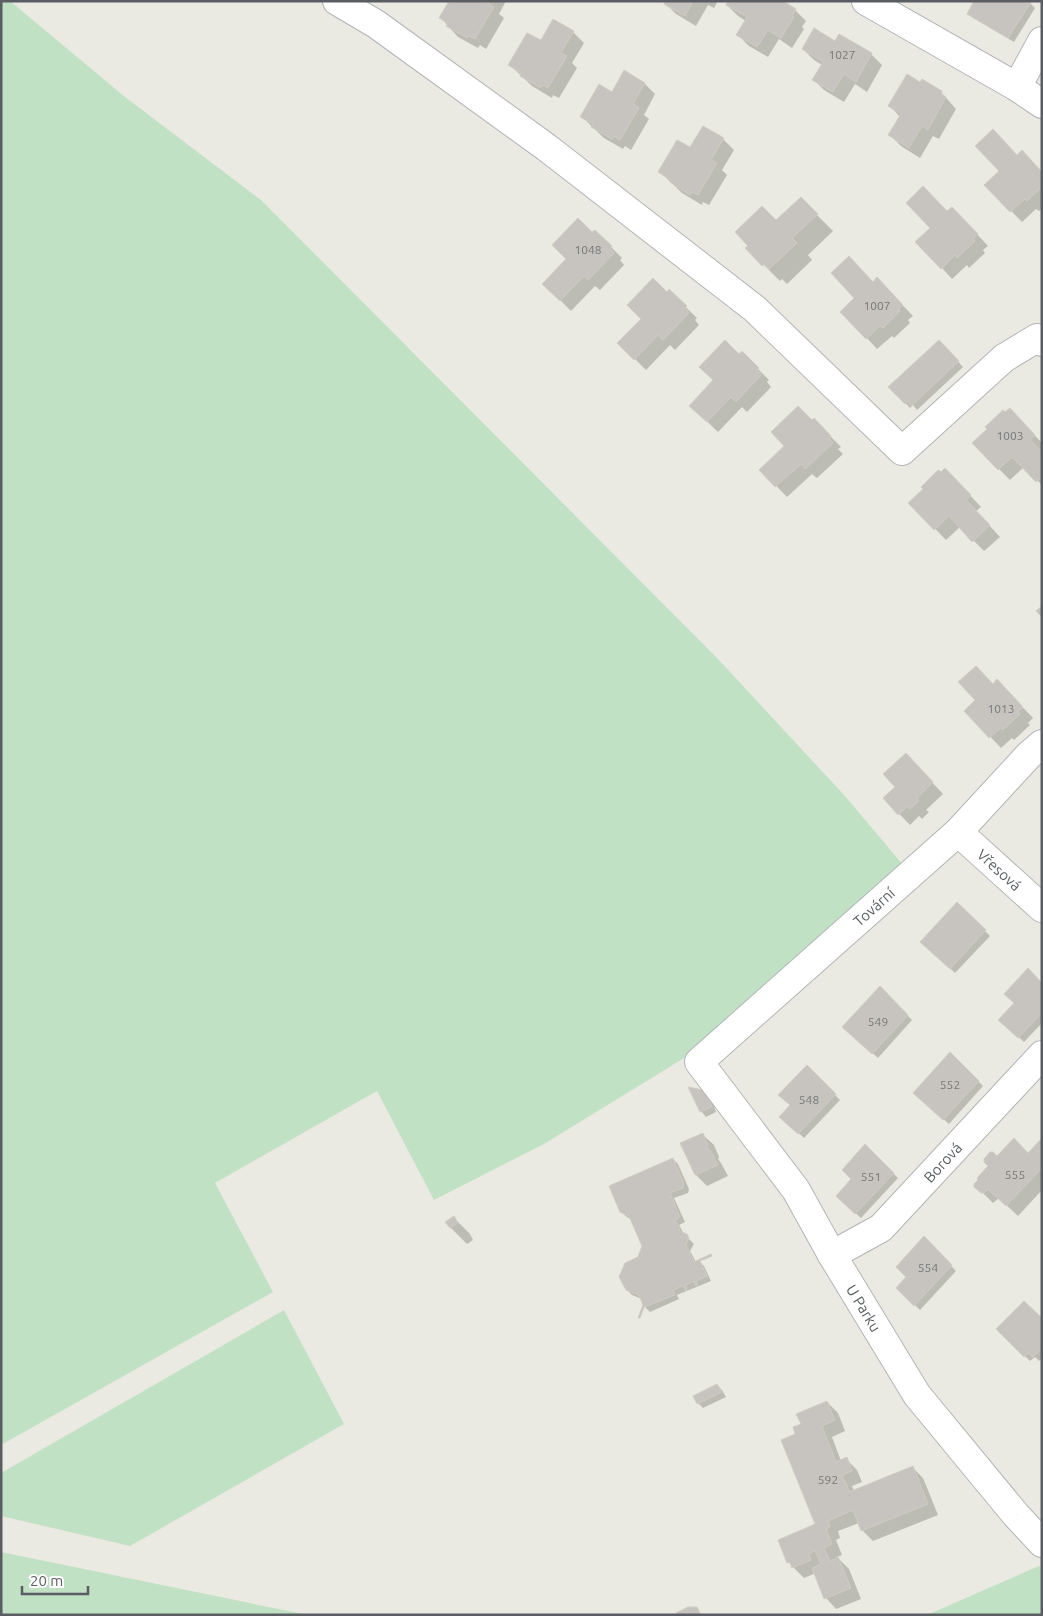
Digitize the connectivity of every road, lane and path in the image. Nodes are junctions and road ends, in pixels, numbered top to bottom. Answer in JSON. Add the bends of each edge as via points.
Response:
{"nodes":[{"id":1,"x":337,"y":1,"type":"edge"},
{"id":2,"x":866,"y":1,"type":"edge"},
{"id":3,"x":1042,"y":41,"type":"edge"},
{"id":4,"x":1017,"y":87,"type":"junction"},
{"id":5,"x":1042,"y":104,"type":"edge"},
{"id":6,"x":1042,"y":342,"type":"edge"},
{"id":7,"x":1042,"y":744,"type":"edge"},
{"id":8,"x":958,"y":832,"type":"junction"},
{"id":9,"x":1042,"y":908,"type":"edge"},
{"id":10,"x":1042,"y":1055,"type":"edge"},
{"id":11,"x":699,"y":1062,"type":"joint"},
{"id":12,"x":832,"y":1255,"type":"junction"},
{"id":13,"x":1042,"y":1543,"type":"edge"}],
"edges":[{"from":1,"to":6,"type":"street","via":[[376,24],[546,147],[755,309],[902,451],[1004,358],[1037,338]]},
{"from":2,"to":4,"type":"street"},
{"from":3,"to":4,"type":"street"},
{"from":4,"to":5,"type":"street"},
{"from":7,"to":8,"type":"street","name":"Tovární"},
{"from":8,"to":9,"type":"street","name":"Vřesová"},
{"from":8,"to":11,"type":"street","name":"Tovární"},
{"from":10,"to":12,"type":"street","name":"Borová","via":[[881,1228]]},
{"from":11,"to":12,"type":"street","name":"U Parku","via":[[796,1190]]},
{"from":12,"to":13,"type":"street","name":"U Parku","via":[[917,1395]]}]}
